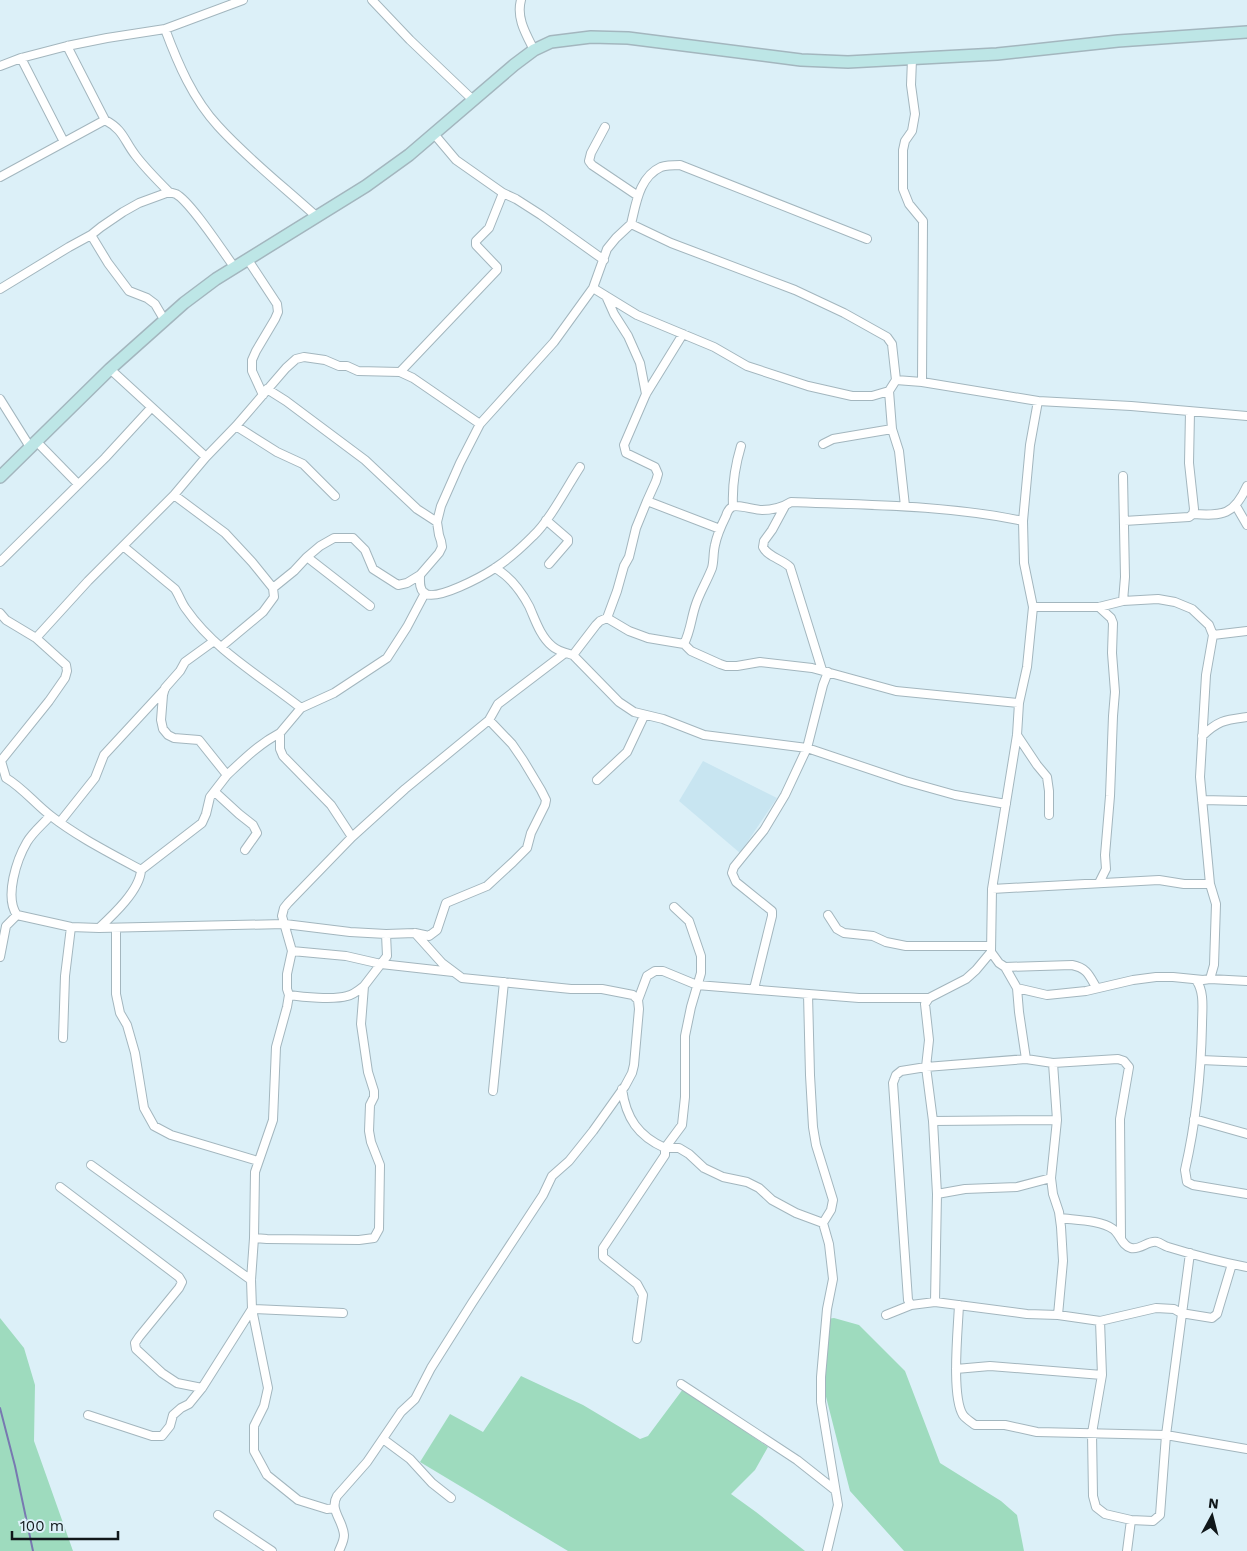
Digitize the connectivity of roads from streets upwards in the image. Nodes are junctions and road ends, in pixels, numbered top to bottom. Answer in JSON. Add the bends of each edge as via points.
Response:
{"nodes":[{"id":1,"x":243,"y":0,"type":"edge"},
{"id":2,"x":372,"y":0,"type":"edge"},
{"id":3,"x":521,"y":0,"type":"edge"},
{"id":4,"x":165,"y":29,"type":"junction"},
{"id":5,"x":1247,"y":32,"type":"edge"},
{"id":6,"x":67,"y":46,"type":"junction"},
{"id":7,"x":534,"y":50,"type":"junction"},
{"id":8,"x":21,"y":58,"type":"junction"},
{"id":9,"x":912,"y":59,"type":"junction"},
{"id":10,"x":0,"y":66,"type":"edge"},
{"id":11,"x":473,"y":100,"type":"junction"},
{"id":12,"x":105,"y":120,"type":"junction"},
{"id":13,"x":605,"y":127,"type":"dead end"},
{"id":14,"x":434,"y":134,"type":"junction"},
{"id":15,"x":64,"y":142,"type":"junction"},
{"id":16,"x":0,"y":177,"type":"edge"},
{"id":17,"x":169,"y":192,"type":"junction"},
{"id":18,"x":503,"y":194,"type":"junction"},
{"id":19,"x":638,"y":196,"type":"junction"},
{"id":20,"x":317,"y":216,"type":"junction"},
{"id":21,"x":631,"y":224,"type":"junction"},
{"id":22,"x":92,"y":235,"type":"junction"},
{"id":23,"x":867,"y":239,"type":"dead end"},
{"id":24,"x":248,"y":260,"type":"junction"},
{"id":25,"x":604,"y":260,"type":"junction"},
{"id":26,"x":235,"y":268,"type":"junction"},
{"id":27,"x":593,"y":288,"type":"junction"},
{"id":28,"x":0,"y":289,"type":"edge"},
{"id":29,"x":606,"y":296,"type":"junction"},
{"id":30,"x":165,"y":321,"type":"junction"},
{"id":31,"x":683,"y":334,"type":"junction"},
{"id":32,"x":110,"y":369,"type":"junction"},
{"id":33,"x":400,"y":372,"type":"junction"},
{"id":34,"x":896,"y":380,"type":"junction"},
{"id":35,"x":922,"y":382,"type":"junction"},
{"id":36,"x":889,"y":391,"type":"junction"},
{"id":37,"x":265,"y":392,"type":"junction"},
{"id":38,"x":646,"y":394,"type":"junction"},
{"id":39,"x":0,"y":399,"type":"edge"},
{"id":40,"x":1038,"y":401,"type":"junction"},
{"id":41,"x":151,"y":408,"type":"junction"},
{"id":42,"x":1190,"y":412,"type":"junction"},
{"id":43,"x":1247,"y":416,"type":"edge"},
{"id":44,"x":480,"y":424,"type":"junction"},
{"id":45,"x":236,"y":426,"type":"junction"},
{"id":46,"x":892,"y":429,"type":"junction"},
{"id":47,"x":33,"y":444,"type":"junction"},
{"id":48,"x":823,"y":444,"type":"dead end"},
{"id":49,"x":741,"y":446,"type":"dead end"},
{"id":50,"x":206,"y":457,"type":"junction"},
{"id":51,"x":580,"y":467,"type":"dead end"},
{"id":52,"x":1123,"y":476,"type":"dead end"},
{"id":53,"x":0,"y":477,"type":"edge"},
{"id":54,"x":78,"y":484,"type":"junction"},
{"id":55,"x":1247,"y":486,"type":"edge"},
{"id":56,"x":174,"y":495,"type":"junction"},
{"id":57,"x":335,"y":496,"type":"dead end"},
{"id":58,"x":647,"y":501,"type":"junction"},
{"id":59,"x":733,"y":506,"type":"junction"},
{"id":60,"x":785,"y":506,"type":"junction"},
{"id":61,"x":905,"y":506,"type":"junction"},
{"id":62,"x":1236,"y":506,"type":"junction"},
{"id":63,"x":1192,"y":514,"type":"junction"},
{"id":64,"x":546,"y":520,"type":"junction"},
{"id":65,"x":1023,"y":520,"type":"junction"},
{"id":66,"x":1124,"y":520,"type":"junction"},
{"id":67,"x":437,"y":522,"type":"junction"},
{"id":68,"x":1247,"y":525,"type":"edge"},
{"id":69,"x":720,"y":529,"type":"junction"},
{"id":70,"x":123,"y":546,"type":"junction"},
{"id":71,"x":307,"y":556,"type":"junction"},
{"id":72,"x":0,"y":562,"type":"edge"},
{"id":73,"x":549,"y":564,"type":"dead end"},
{"id":74,"x":495,"y":568,"type":"junction"},
{"id":75,"x":420,"y":575,"type":"junction"},
{"id":76,"x":273,"y":588,"type":"junction"},
{"id":77,"x":424,"y":593,"type":"junction"},
{"id":78,"x":1122,"y":601,"type":"junction"},
{"id":79,"x":370,"y":606,"type":"dead end"},
{"id":80,"x":1033,"y":606,"type":"junction"},
{"id":81,"x":1100,"y":607,"type":"junction"},
{"id":82,"x":0,"y":613,"type":"edge"},
{"id":83,"x":606,"y":618,"type":"junction"},
{"id":84,"x":1247,"y":631,"type":"edge"},
{"id":85,"x":1213,"y":634,"type":"junction"},
{"id":86,"x":36,"y":638,"type":"junction"},
{"id":87,"x":214,"y":641,"type":"junction"},
{"id":88,"x":684,"y":644,"type":"junction"},
{"id":89,"x":221,"y":647,"type":"junction"},
{"id":90,"x":569,"y":654,"type":"junction"},
{"id":91,"x":825,"y":671,"type":"junction"},
{"id":92,"x":165,"y":688,"type":"junction"},
{"id":93,"x":1019,"y":703,"type":"junction"},
{"id":94,"x":302,"y":708,"type":"junction"},
{"id":95,"x":644,"y":716,"type":"junction"},
{"id":96,"x":1247,"y":717,"type":"edge"},
{"id":97,"x":488,"y":720,"type":"junction"},
{"id":98,"x":280,"y":733,"type":"junction"},
{"id":99,"x":1017,"y":735,"type":"junction"},
{"id":100,"x":1202,"y":736,"type":"junction"},
{"id":101,"x":807,"y":748,"type":"junction"},
{"id":102,"x":1,"y":762,"type":"edge"},
{"id":103,"x":227,"y":775,"type":"junction"},
{"id":104,"x":3,"y":779,"type":"edge"},
{"id":105,"x":597,"y":780,"type":"dead end"},
{"id":106,"x":215,"y":792,"type":"junction"},
{"id":107,"x":1202,"y":800,"type":"junction"},
{"id":108,"x":1247,"y":801,"type":"edge"},
{"id":109,"x":1006,"y":804,"type":"junction"},
{"id":110,"x":1049,"y":815,"type":"dead end"},
{"id":111,"x":50,"y":816,"type":"junction"},
{"id":112,"x":60,"y":822,"type":"junction"},
{"id":113,"x":352,"y":837,"type":"junction"},
{"id":114,"x":245,"y":850,"type":"dead end"},
{"id":115,"x":141,"y":870,"type":"junction"},
{"id":116,"x":1106,"y":870,"type":"junction"},
{"id":117,"x":1118,"y":882,"type":"junction"},
{"id":118,"x":1099,"y":883,"type":"junction"},
{"id":119,"x":1210,"y":884,"type":"junction"},
{"id":120,"x":992,"y":889,"type":"junction"},
{"id":121,"x":674,"y":907,"type":"dead end"},
{"id":122,"x":17,"y":915,"type":"junction"},
{"id":123,"x":828,"y":915,"type":"dead end"},
{"id":124,"x":284,"y":924,"type":"junction"},
{"id":125,"x":71,"y":927,"type":"junction"},
{"id":126,"x":99,"y":928,"type":"junction"},
{"id":127,"x":116,"y":928,"type":"junction"},
{"id":128,"x":415,"y":933,"type":"junction"},
{"id":129,"x":386,"y":934,"type":"junction"},
{"id":130,"x":991,"y":949,"type":"junction"},
{"id":131,"x":292,"y":951,"type":"junction"},
{"id":132,"x":0,"y":957,"type":"edge"},
{"id":133,"x":382,"y":964,"type":"junction"},
{"id":134,"x":1004,"y":968,"type":"junction"},
{"id":135,"x":454,"y":973,"type":"junction"},
{"id":136,"x":1210,"y":979,"type":"junction"},
{"id":137,"x":1196,"y":980,"type":"junction"},
{"id":138,"x":1247,"y":981,"type":"edge"},
{"id":139,"x":504,"y":982,"type":"junction"},
{"id":140,"x":697,"y":985,"type":"junction"},
{"id":141,"x":364,"y":986,"type":"junction"},
{"id":142,"x":1017,"y":988,"type":"junction"},
{"id":143,"x":1096,"y":988,"type":"junction"},
{"id":144,"x":754,"y":989,"type":"junction"},
{"id":145,"x":808,"y":994,"type":"junction"},
{"id":146,"x":289,"y":995,"type":"junction"},
{"id":147,"x":929,"y":998,"type":"junction"},
{"id":148,"x":638,"y":1000,"type":"junction"},
{"id":149,"x":63,"y":1038,"type":"dead end"},
{"id":150,"x":1026,"y":1059,"type":"junction"},
{"id":151,"x":1201,"y":1060,"type":"junction"},
{"id":152,"x":1247,"y":1062,"type":"edge"},
{"id":153,"x":1053,"y":1063,"type":"junction"},
{"id":154,"x":926,"y":1068,"type":"junction"},
{"id":155,"x":622,"y":1089,"type":"junction"},
{"id":156,"x":493,"y":1091,"type":"dead end"},
{"id":157,"x":1194,"y":1119,"type":"junction"},
{"id":158,"x":933,"y":1120,"type":"junction"},
{"id":159,"x":1057,"y":1120,"type":"junction"},
{"id":160,"x":1247,"y":1134,"type":"edge"},
{"id":161,"x":665,"y":1148,"type":"junction"},
{"id":162,"x":258,"y":1162,"type":"junction"},
{"id":163,"x":91,"y":1164,"type":"dead end"},
{"id":164,"x":1051,"y":1178,"type":"junction"},
{"id":165,"x":60,"y":1188,"type":"dead end"},
{"id":166,"x":937,"y":1194,"type":"junction"},
{"id":167,"x":1247,"y":1194,"type":"edge"},
{"id":168,"x":1060,"y":1218,"type":"junction"},
{"id":169,"x":823,"y":1223,"type":"junction"},
{"id":170,"x":254,"y":1238,"type":"junction"},
{"id":171,"x":1121,"y":1238,"type":"junction"},
{"id":172,"x":1190,"y":1253,"type":"junction"},
{"id":173,"x":1232,"y":1264,"type":"junction"},
{"id":174,"x":1247,"y":1267,"type":"edge"},
{"id":175,"x":251,"y":1280,"type":"junction"},
{"id":176,"x":935,"y":1302,"type":"junction"},
{"id":177,"x":911,"y":1305,"type":"junction"},
{"id":178,"x":959,"y":1305,"type":"junction"},
{"id":179,"x":252,"y":1309,"type":"junction"},
{"id":180,"x":343,"y":1313,"type":"dead end"},
{"id":181,"x":1181,"y":1313,"type":"junction"},
{"id":182,"x":886,"y":1315,"type":"dead end"},
{"id":183,"x":1058,"y":1315,"type":"junction"},
{"id":184,"x":1100,"y":1321,"type":"junction"},
{"id":185,"x":637,"y":1339,"type":"dead end"},
{"id":186,"x":956,"y":1369,"type":"junction"},
{"id":187,"x":1102,"y":1376,"type":"junction"},
{"id":188,"x":681,"y":1384,"type":"dead end"},
{"id":189,"x":202,"y":1388,"type":"junction"},
{"id":190,"x":88,"y":1415,"type":"dead end"},
{"id":191,"x":1092,"y":1433,"type":"junction"},
{"id":192,"x":1166,"y":1435,"type":"junction"},
{"id":193,"x":383,"y":1439,"type":"junction"},
{"id":194,"x":1247,"y":1449,"type":"edge"},
{"id":195,"x":835,"y":1490,"type":"junction"},
{"id":196,"x":450,"y":1498,"type":"dead end"},
{"id":197,"x":334,"y":1508,"type":"junction"},
{"id":198,"x":218,"y":1515,"type":"dead end"},
{"id":199,"x":1131,"y":1520,"type":"junction"},
{"id":200,"x":272,"y":1551,"type":"edge"},
{"id":201,"x":339,"y":1551,"type":"edge"},
{"id":202,"x":827,"y":1551,"type":"edge"},
{"id":203,"x":1127,"y":1551,"type":"edge"}],
"edges":[{"from":1,"to":4,"type":"street"},
{"from":2,"to":11,"type":"street"},
{"from":3,"to":7,"type":"street","via":[[522,25]]},
{"from":4,"to":6,"type":"street"},
{"from":4,"to":20,"type":"street","via":[[177,63],[217,125]]},
{"from":5,"to":9,"type":"street"},
{"from":6,"to":8,"type":"street"},
{"from":6,"to":12,"type":"street"},
{"from":7,"to":9,"type":"street","via":[[551,42],[575,38],[628,38],[801,60]]},
{"from":7,"to":11,"type":"street"},
{"from":8,"to":10,"type":"street"},
{"from":8,"to":15,"type":"street"},
{"from":9,"to":35,"type":"street","via":[[915,114],[912,131],[903,150],[902,189],[923,221]]},
{"from":11,"to":14,"type":"street"},
{"from":12,"to":15,"type":"street"},
{"from":12,"to":17,"type":"street","via":[[121,132],[134,154]]},
{"from":13,"to":19,"type":"street","via":[[589,161]]},
{"from":14,"to":18,"type":"street","via":[[456,160]]},
{"from":14,"to":20,"type":"street","via":[[366,186]]},
{"from":15,"to":16,"type":"street"},
{"from":17,"to":22,"type":"street","via":[[139,203]]},
{"from":17,"to":26,"type":"street","via":[[184,200]]},
{"from":18,"to":25,"type":"street","via":[[541,215]]},
{"from":18,"to":33,"type":"street","via":[[489,228],[476,241],[476,246],[497,270]]},
{"from":19,"to":21,"type":"street"},
{"from":19,"to":23,"type":"street","via":[[648,177],[661,167],[680,165]]},
{"from":20,"to":24,"type":"street"},
{"from":21,"to":25,"type":"street","via":[[607,249]]},
{"from":21,"to":34,"type":"street","via":[[671,243],[795,290],[887,337],[892,344]]},
{"from":22,"to":28,"type":"street"},
{"from":22,"to":30,"type":"street","via":[[129,291],[155,304]]},
{"from":24,"to":26,"type":"street"},
{"from":24,"to":37,"type":"street","via":[[277,304],[278,312],[252,360],[252,371]]},
{"from":25,"to":27,"type":"street"},
{"from":26,"to":30,"type":"street","via":[[200,291]]},
{"from":27,"to":29,"type":"street"},
{"from":27,"to":44,"type":"street","via":[[554,342]]},
{"from":29,"to":31,"type":"street","via":[[651,322]]},
{"from":29,"to":38,"type":"street","via":[[640,362]]},
{"from":30,"to":32,"type":"street"},
{"from":31,"to":36,"type":"street","via":[[747,366],[808,386],[852,396],[872,396]]},
{"from":31,"to":38,"type":"street"},
{"from":32,"to":41,"type":"street"},
{"from":32,"to":47,"type":"street"},
{"from":33,"to":37,"type":"street","via":[[358,371],[304,356],[296,358]]},
{"from":33,"to":44,"type":"street"},
{"from":34,"to":35,"type":"street"},
{"from":34,"to":36,"type":"street"},
{"from":35,"to":40,"type":"street"},
{"from":36,"to":46,"type":"street"},
{"from":37,"to":45,"type":"street"},
{"from":37,"to":67,"type":"street","via":[[286,401],[365,460],[417,509]]},
{"from":38,"to":58,"type":"street","via":[[624,444],[626,453],[655,467],[658,474]]},
{"from":39,"to":47,"type":"street"},
{"from":40,"to":42,"type":"street"},
{"from":40,"to":65,"type":"street"},
{"from":41,"to":50,"type":"street"},
{"from":41,"to":54,"type":"street"},
{"from":42,"to":43,"type":"street"},
{"from":42,"to":63,"type":"street"},
{"from":44,"to":67,"type":"street","via":[[441,506]]},
{"from":45,"to":50,"type":"street"},
{"from":45,"to":57,"type":"street","via":[[303,464]]},
{"from":46,"to":48,"type":"street"},
{"from":46,"to":61,"type":"street","via":[[899,451]]},
{"from":47,"to":53,"type":"street"},
{"from":47,"to":54,"type":"street"},
{"from":49,"to":59,"type":"street","via":[[732,490]]},
{"from":50,"to":56,"type":"street"},
{"from":51,"to":64,"type":"street"},
{"from":52,"to":66,"type":"street"},
{"from":54,"to":72,"type":"street"},
{"from":55,"to":62,"type":"street"},
{"from":56,"to":70,"type":"street"},
{"from":56,"to":76,"type":"street","via":[[225,533]]},
{"from":58,"to":69,"type":"street"},
{"from":58,"to":83,"type":"street"},
{"from":59,"to":60,"type":"street","via":[[764,510]]},
{"from":59,"to":69,"type":"street"},
{"from":60,"to":61,"type":"street","via":[[792,502]]},
{"from":60,"to":91,"type":"street","via":[[763,547],[768,554],[790,567]]},
{"from":61,"to":65,"type":"street","via":[[944,508]]},
{"from":62,"to":63,"type":"street","via":[[1215,514]]},
{"from":62,"to":68,"type":"street"},
{"from":63,"to":66,"type":"street","via":[[1189,517]]},
{"from":64,"to":73,"type":"street","via":[[568,539]]},
{"from":64,"to":74,"type":"street","via":[[534,536]]},
{"from":65,"to":80,"type":"street","via":[[1024,563]]},
{"from":66,"to":78,"type":"street"},
{"from":67,"to":75,"type":"street","via":[[442,547]]},
{"from":69,"to":88,"type":"street","via":[[713,566],[699,596]]},
{"from":70,"to":86,"type":"street"},
{"from":70,"to":87,"type":"street","via":[[175,589],[184,608]]},
{"from":71,"to":75,"type":"street","via":[[334,538],[352,538],[365,550],[373,569],[398,585]]},
{"from":71,"to":76,"type":"street"},
{"from":71,"to":79,"type":"street"},
{"from":74,"to":77,"type":"street","via":[[440,594]]},
{"from":74,"to":90,"type":"street","via":[[506,574],[527,603],[541,634],[550,645]]},
{"from":75,"to":77,"type":"street","via":[[420,587]]},
{"from":76,"to":89,"type":"street","via":[[274,597],[263,612]]},
{"from":77,"to":94,"type":"street","via":[[407,628],[386,658],[334,693]]},
{"from":78,"to":81,"type":"street"},
{"from":78,"to":85,"type":"street","via":[[1158,599],[1185,606],[1192,609]]},
{"from":80,"to":81,"type":"street"},
{"from":80,"to":93,"type":"street","via":[[1027,667]]},
{"from":81,"to":116,"type":"street","via":[[1113,623],[1115,692]]},
{"from":82,"to":86,"type":"street"},
{"from":83,"to":88,"type":"street","via":[[648,638]]},
{"from":83,"to":90,"type":"street"},
{"from":84,"to":85,"type":"street"},
{"from":85,"to":100,"type":"street","via":[[1206,675]]},
{"from":86,"to":102,"type":"street","via":[[66,665],[66,678]]},
{"from":87,"to":89,"type":"street"},
{"from":87,"to":92,"type":"street","via":[[185,662]]},
{"from":88,"to":91,"type":"street","via":[[691,651],[720,664],[738,666],[760,662]]},
{"from":89,"to":94,"type":"street"},
{"from":90,"to":95,"type":"street","via":[[619,702]]},
{"from":90,"to":97,"type":"street","via":[[498,704]]},
{"from":91,"to":93,"type":"street","via":[[896,691]]},
{"from":91,"to":101,"type":"street"},
{"from":92,"to":103,"type":"street","via":[[163,729],[174,738],[199,740]]},
{"from":92,"to":112,"type":"street","via":[[104,755],[94,778]]},
{"from":93,"to":99,"type":"street"},
{"from":94,"to":98,"type":"street"},
{"from":95,"to":101,"type":"street","via":[[663,719],[704,735]]},
{"from":95,"to":105,"type":"street","via":[[627,752]]},
{"from":96,"to":100,"type":"street","via":[[1216,723]]},
{"from":97,"to":113,"type":"street"},
{"from":97,"to":128,"type":"street","via":[[523,760],[546,800],[545,805],[527,848],[513,862],[487,886],[446,903],[436,930],[429,936]]},
{"from":98,"to":103,"type":"street","via":[[253,750]]},
{"from":98,"to":113,"type":"street","via":[[280,749],[284,756],[331,805]]},
{"from":99,"to":109,"type":"street"},
{"from":99,"to":110,"type":"street","via":[[1047,777]]},
{"from":100,"to":107,"type":"street"},
{"from":101,"to":109,"type":"street","via":[[905,781],[955,795]]},
{"from":101,"to":144,"type":"street","via":[[785,795],[732,874],[736,882],[772,911]]},
{"from":102,"to":104,"type":"street"},
{"from":103,"to":106,"type":"street"},
{"from":104,"to":111,"type":"street","via":[[14,783]]},
{"from":106,"to":114,"type":"street","via":[[256,829],[257,833]]},
{"from":106,"to":115,"type":"street","via":[[210,797],[202,823]]},
{"from":107,"to":108,"type":"street"},
{"from":107,"to":119,"type":"street"},
{"from":109,"to":120,"type":"street"},
{"from":111,"to":112,"type":"street"},
{"from":111,"to":122,"type":"street","via":[[28,841],[18,861],[11,896]]},
{"from":112,"to":115,"type":"street"},
{"from":113,"to":124,"type":"street","via":[[288,902],[282,916]]},
{"from":115,"to":126,"type":"street","via":[[128,896]]},
{"from":116,"to":117,"type":"street"},
{"from":116,"to":118,"type":"street"},
{"from":117,"to":118,"type":"street"},
{"from":117,"to":119,"type":"street","via":[[1159,880]]},
{"from":118,"to":120,"type":"street"},
{"from":119,"to":136,"type":"street","via":[[1216,904],[1214,965]]},
{"from":120,"to":130,"type":"street"},
{"from":121,"to":140,"type":"street","via":[[689,921],[701,956]]},
{"from":122,"to":125,"type":"street"},
{"from":122,"to":132,"type":"street","via":[[6,926]]},
{"from":123,"to":130,"type":"street","via":[[844,934],[873,936],[886,942],[913,946]]},
{"from":124,"to":127,"type":"street"},
{"from":124,"to":129,"type":"street"},
{"from":124,"to":131,"type":"street"},
{"from":125,"to":126,"type":"street"},
{"from":125,"to":149,"type":"street"},
{"from":126,"to":127,"type":"street"},
{"from":127,"to":162,"type":"street","via":[[116,994],[135,1053],[144,1108],[154,1126],[171,1135]]},
{"from":128,"to":129,"type":"street"},
{"from":128,"to":135,"type":"street"},
{"from":129,"to":133,"type":"street","via":[[387,956]]},
{"from":130,"to":134,"type":"street"},
{"from":130,"to":147,"type":"street","via":[[966,979]]},
{"from":131,"to":133,"type":"street","via":[[346,956]]},
{"from":131,"to":146,"type":"street","via":[[287,974]]},
{"from":133,"to":135,"type":"street"},
{"from":133,"to":141,"type":"street"},
{"from":134,"to":142,"type":"street"},
{"from":134,"to":143,"type":"street","via":[[1072,965],[1086,971]]},
{"from":135,"to":139,"type":"street","via":[[462,978]]},
{"from":136,"to":137,"type":"street"},
{"from":136,"to":138,"type":"street"},
{"from":137,"to":143,"type":"street","via":[[1156,977]]},
{"from":137,"to":151,"type":"street","via":[[1202,991]]},
{"from":139,"to":148,"type":"street","via":[[602,989],[633,995]]},
{"from":139,"to":156,"type":"street"},
{"from":140,"to":144,"type":"street"},
{"from":140,"to":148,"type":"street","via":[[663,971],[655,971],[647,976]]},
{"from":140,"to":161,"type":"street","via":[[685,1036],[682,1125]]},
{"from":141,"to":146,"type":"street","via":[[346,997],[303,998]]},
{"from":141,"to":170,"type":"street","via":[[361,1024],[374,1091],[369,1132],[380,1165],[379,1229],[374,1238],[360,1240]]},
{"from":142,"to":143,"type":"street","via":[[1047,995]]},
{"from":142,"to":150,"type":"street"},
{"from":144,"to":145,"type":"street"},
{"from":145,"to":147,"type":"street"},
{"from":145,"to":169,"type":"street","via":[[813,1127],[833,1200],[832,1210]]},
{"from":146,"to":162,"type":"street","via":[[276,1047],[273,1120]]},
{"from":147,"to":154,"type":"street","via":[[925,1004],[929,1040]]},
{"from":148,"to":155,"type":"street","via":[[634,1065]]},
{"from":150,"to":153,"type":"street"},
{"from":150,"to":154,"type":"street"},
{"from":151,"to":152,"type":"street"},
{"from":151,"to":157,"type":"street"},
{"from":153,"to":159,"type":"street"},
{"from":153,"to":171,"type":"street","via":[[1118,1059],[1129,1067],[1120,1119]]},
{"from":154,"to":158,"type":"street"},
{"from":154,"to":177,"type":"street","via":[[901,1071],[893,1083],[908,1300]]},
{"from":155,"to":161,"type":"street","via":[[624,1104],[633,1124],[650,1140]]},
{"from":155,"to":193,"type":"street","via":[[569,1161],[552,1176],[543,1195],[431,1368],[415,1399],[401,1412]]},
{"from":157,"to":160,"type":"street"},
{"from":157,"to":167,"type":"street","via":[[1185,1170],[1187,1182]]},
{"from":158,"to":159,"type":"street"},
{"from":158,"to":166,"type":"street"},
{"from":159,"to":164,"type":"street"},
{"from":161,"to":169,"type":"street","via":[[678,1148],[704,1168],[723,1177],[747,1182],[796,1213]]},
{"from":161,"to":185,"type":"street","via":[[666,1155],[603,1248],[603,1257],[637,1284],[643,1295]]},
{"from":162,"to":170,"type":"street"},
{"from":163,"to":175,"type":"street"},
{"from":164,"to":166,"type":"street","via":[[1017,1187],[965,1189]]},
{"from":164,"to":168,"type":"street"},
{"from":165,"to":189,"type":"street","via":[[179,1277],[182,1282],[179,1288],[139,1337],[136,1349],[177,1384]]},
{"from":166,"to":176,"type":"street"},
{"from":168,"to":171,"type":"street","via":[[1110,1227]]},
{"from":168,"to":183,"type":"street","via":[[1062,1260]]},
{"from":169,"to":195,"type":"street","via":[[833,1279],[827,1309],[821,1402]]},
{"from":170,"to":175,"type":"street"},
{"from":171,"to":172,"type":"street","via":[[1131,1248],[1157,1242]]},
{"from":172,"to":173,"type":"street"},
{"from":172,"to":181,"type":"street"},
{"from":173,"to":174,"type":"street"},
{"from":173,"to":181,"type":"street","via":[[1217,1314],[1212,1318]]},
{"from":175,"to":179,"type":"street"},
{"from":176,"to":177,"type":"street"},
{"from":176,"to":178,"type":"street"},
{"from":177,"to":182,"type":"street"},
{"from":178,"to":183,"type":"street"},
{"from":178,"to":186,"type":"street"},
{"from":179,"to":180,"type":"street"},
{"from":179,"to":189,"type":"street"},
{"from":179,"to":197,"type":"street","via":[[268,1388],[254,1426],[254,1451],[267,1474],[298,1500]]},
{"from":181,"to":184,"type":"street","via":[[1174,1309],[1156,1308]]},
{"from":181,"to":192,"type":"street"},
{"from":183,"to":184,"type":"street"},
{"from":184,"to":187,"type":"street"},
{"from":186,"to":187,"type":"street","via":[[990,1366]]},
{"from":186,"to":191,"type":"street","via":[[959,1405],[963,1416],[975,1426],[1005,1424],[1037,1432]]},
{"from":187,"to":191,"type":"street"},
{"from":188,"to":195,"type":"street","via":[[797,1460]]},
{"from":189,"to":190,"type":"street","via":[[174,1415],[162,1436],[152,1436]]},
{"from":191,"to":192,"type":"street"},
{"from":191,"to":199,"type":"street","via":[[1096,1507],[1105,1514]]},
{"from":192,"to":194,"type":"street"},
{"from":192,"to":199,"type":"street","via":[[1160,1515],[1153,1520]]},
{"from":193,"to":196,"type":"street"},
{"from":193,"to":197,"type":"street","via":[[337,1496]]},
{"from":195,"to":202,"type":"street","via":[[838,1505]]},
{"from":197,"to":201,"type":"street","via":[[344,1536]]},
{"from":198,"to":200,"type":"street"},
{"from":199,"to":203,"type":"street"}]}
